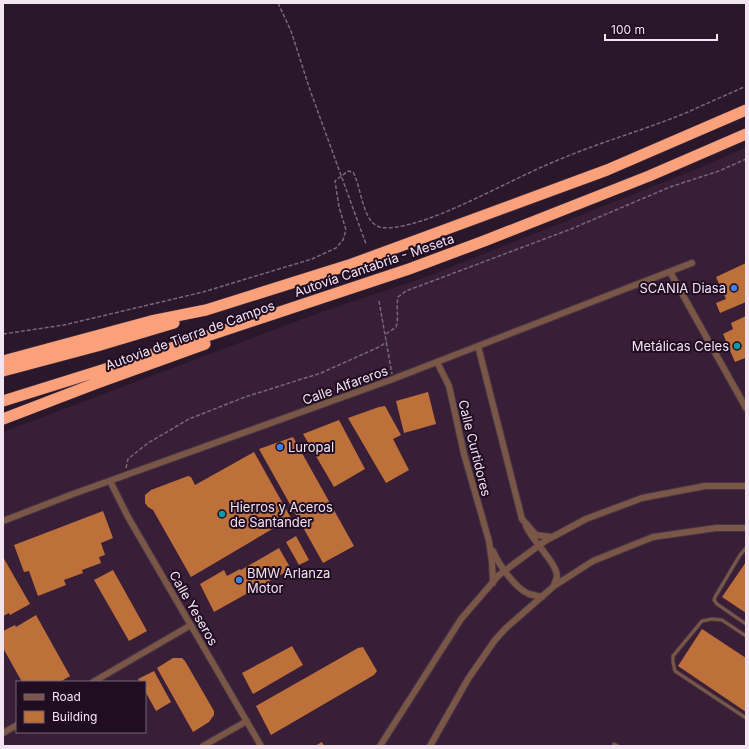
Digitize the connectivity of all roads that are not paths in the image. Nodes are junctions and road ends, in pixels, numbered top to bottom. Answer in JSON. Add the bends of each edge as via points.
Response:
{"nodes":[{"id":1,"x":746,"y":110,"type":"edge"},
{"id":2,"x":746,"y":134,"type":"edge"},
{"id":3,"x":692,"y":263,"type":"dead end"},
{"id":4,"x":409,"y":270,"type":"junction"},
{"id":5,"x":670,"y":272,"type":"junction"},
{"id":6,"x":206,"y":310,"type":"junction"},
{"id":7,"x":478,"y":346,"type":"junction"},
{"id":8,"x":3,"y":361,"type":"edge"},
{"id":9,"x":437,"y":362,"type":"junction"},
{"id":10,"x":3,"y":371,"type":"edge"},
{"id":11,"x":3,"y":401,"type":"edge"},
{"id":12,"x":746,"y":408,"type":"edge"},
{"id":13,"x":3,"y":419,"type":"edge"},
{"id":14,"x":110,"y":481,"type":"junction"},
{"id":15,"x":746,"y":486,"type":"edge"},
{"id":16,"x":522,"y":519,"type":"junction"},
{"id":17,"x":3,"y":521,"type":"edge"},
{"id":18,"x":746,"y":528,"type":"edge"},
{"id":19,"x":552,"y":537,"type":"junction"},
{"id":20,"x":489,"y":541,"type":"junction"},
{"id":21,"x":538,"y":546,"type":"junction"},
{"id":22,"x":746,"y":548,"type":"edge"},
{"id":23,"x":505,"y":571,"type":"junction"},
{"id":24,"x":493,"y":583,"type":"junction"},
{"id":25,"x":554,"y":586,"type":"junction"},
{"id":26,"x":542,"y":597,"type":"junction"},
{"id":27,"x":746,"y":624,"type":"edge"},
{"id":28,"x":191,"y":625,"type":"junction"},
{"id":29,"x":746,"y":636,"type":"edge"},
{"id":30,"x":95,"y":681,"type":"edge"},
{"id":31,"x":746,"y":718,"type":"edge"},
{"id":32,"x":247,"y":721,"type":"junction"},
{"id":33,"x":16,"y":726,"type":"edge"},
{"id":34,"x":3,"y":733,"type":"edge"},
{"id":35,"x":202,"y":746,"type":"edge"},
{"id":36,"x":261,"y":746,"type":"edge"},
{"id":37,"x":380,"y":746,"type":"edge"},
{"id":38,"x":430,"y":746,"type":"edge"},
{"id":39,"x":613,"y":746,"type":"edge"},
{"id":40,"x":618,"y":746,"type":"edge"}],
"edges":[{"from":1,"to":6,"type":"highway","name":"Autovía Cantabria - Meseta","via":[[607,170],[352,264]]},
{"from":2,"to":4,"type":"highway","name":"Autovía Cantabria - Meseta","via":[[649,176]]},
{"from":3,"to":5,"type":"street","name":"Calle Alfareros"},
{"from":4,"to":11,"type":"highway","name":"Autovía Cantabria - Meseta"},
{"from":4,"to":13,"type":"highway","name":"Autovia de Tierra de Campos"},
{"from":5,"to":7,"type":"street","name":"Calle Alfareros"},
{"from":5,"to":12,"type":"street"},
{"from":6,"to":8,"type":"highway","name":"Autovía Cantabria - Meseta","via":[[151,321]]},
{"from":6,"to":10,"type":"highway","name":"Autovia de Tierra de Campos","via":[[97,346]]},
{"from":7,"to":9,"type":"street","name":"Calle Alfareros"},
{"from":7,"to":16,"type":"street"},
{"from":9,"to":14,"type":"street","name":"Calle Alfareros"},
{"from":9,"to":20,"type":"street","name":"Calle Curtidores","via":[[449,386],[464,454]]},
{"from":14,"to":17,"type":"street","name":"Calle Alfareros"},
{"from":14,"to":28,"type":"street","name":"Calle Yeseros"},
{"from":15,"to":19,"type":"street","via":[[705,486],[642,498],[586,519]]},
{"from":16,"to":19,"type":"street","via":[[536,535]]},
{"from":16,"to":21,"type":"street"},
{"from":18,"to":25,"type":"street","via":[[716,528],[653,536],[594,561]]},
{"from":19,"to":21,"type":"street"},
{"from":20,"to":23,"type":"street","name":"Calle Curtidores","via":[[497,561]]},
{"from":20,"to":24,"type":"street","name":"Calle Curtidores"},
{"from":21,"to":23,"type":"street"},
{"from":21,"to":25,"type":"street","via":[[555,569]]},
{"from":22,"to":27,"type":"lane","via":[[714,597],[717,604]]},
{"from":23,"to":24,"type":"street"},
{"from":23,"to":26,"type":"street","name":"Calle Curtidores","via":[[529,594]]},
{"from":24,"to":37,"type":"street","via":[[461,619]]},
{"from":25,"to":26,"type":"street"},
{"from":26,"to":38,"type":"street","via":[[495,640],[468,679]]},
{"from":28,"to":30,"type":"street"},
{"from":28,"to":32,"type":"street","name":"Calle Yeseros"},
{"from":29,"to":31,"type":"lane","via":[[722,620],[702,621],[673,656],[675,671]]},
{"from":32,"to":35,"type":"street"},
{"from":32,"to":36,"type":"street","name":"Calle Yeseros"},
{"from":33,"to":34,"type":"street"},
{"from":39,"to":40,"type":"lane"}]}
